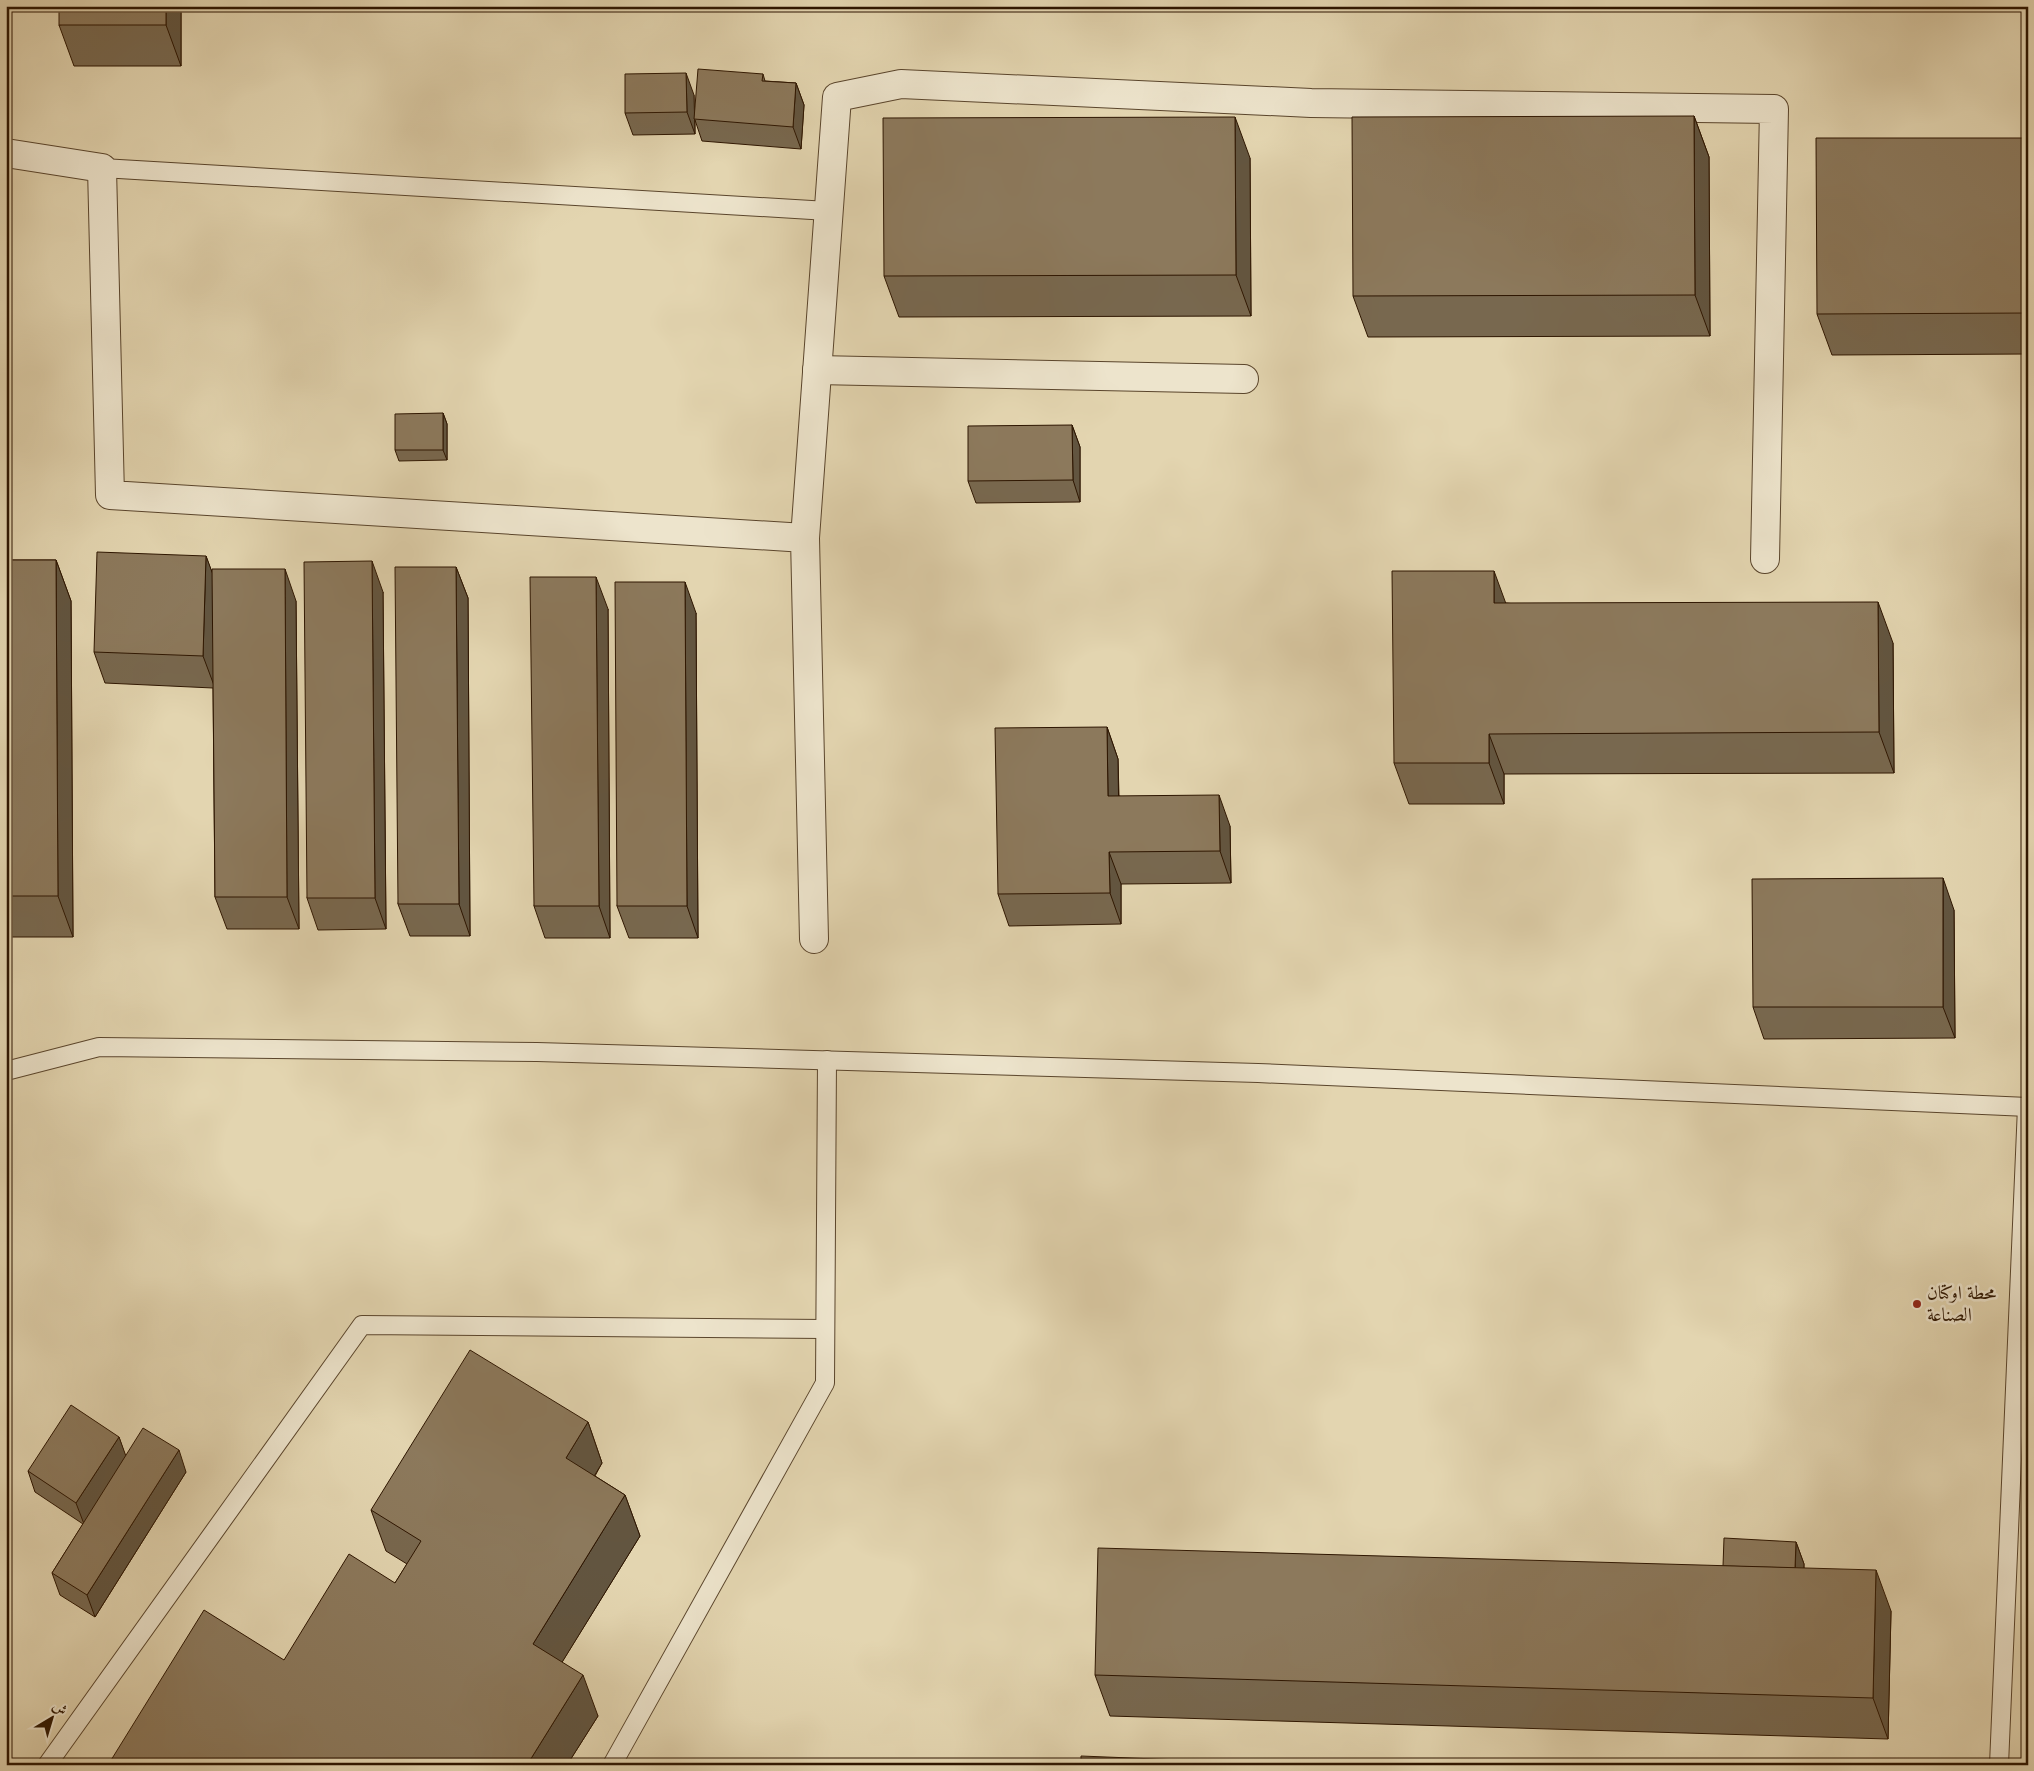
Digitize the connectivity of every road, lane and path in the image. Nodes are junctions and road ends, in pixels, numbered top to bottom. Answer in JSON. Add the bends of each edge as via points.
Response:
{"nodes":[{"id":1,"x":6,"y":153,"type":"edge"},
{"id":2,"x":102,"y":168,"type":"junction"},
{"id":3,"x":828,"y":211,"type":"junction"},
{"id":4,"x":817,"y":370,"type":"junction"},
{"id":5,"x":1244,"y":379,"type":"dead end"},
{"id":6,"x":805,"y":538,"type":"junction"},
{"id":7,"x":1765,"y":559,"type":"dead end"},
{"id":8,"x":814,"y":939,"type":"dead end"},
{"id":9,"x":827,"y":1060,"type":"junction"},
{"id":10,"x":6,"y":1071,"type":"edge"},
{"id":11,"x":2027,"y":1107,"type":"edge"},
{"id":12,"x":825,"y":1329,"type":"junction"},
{"id":13,"x":47,"y":1765,"type":"edge"},
{"id":14,"x":612,"y":1765,"type":"edge"},
{"id":15,"x":1999,"y":1765,"type":"edge"}],
"edges":[{"from":1,"to":2,"type":"street"},
{"from":2,"to":3,"type":"lane"},
{"from":2,"to":6,"type":"street","via":[[110,495]]},
{"from":3,"to":4,"type":"street"},
{"from":3,"to":7,"type":"street","via":[[837,97],[901,84],[1311,103],[1774,109]]},
{"from":4,"to":5,"type":"street"},
{"from":4,"to":6,"type":"street"},
{"from":6,"to":8,"type":"street"},
{"from":9,"to":10,"type":"lane","via":[[99,1046]]},
{"from":9,"to":11,"type":"lane","via":[[1258,1073]]},
{"from":9,"to":12,"type":"lane"},
{"from":11,"to":15,"type":"lane"},
{"from":12,"to":13,"type":"lane","via":[[362,1326]]},
{"from":12,"to":14,"type":"lane","via":[[825,1383]]}]}
